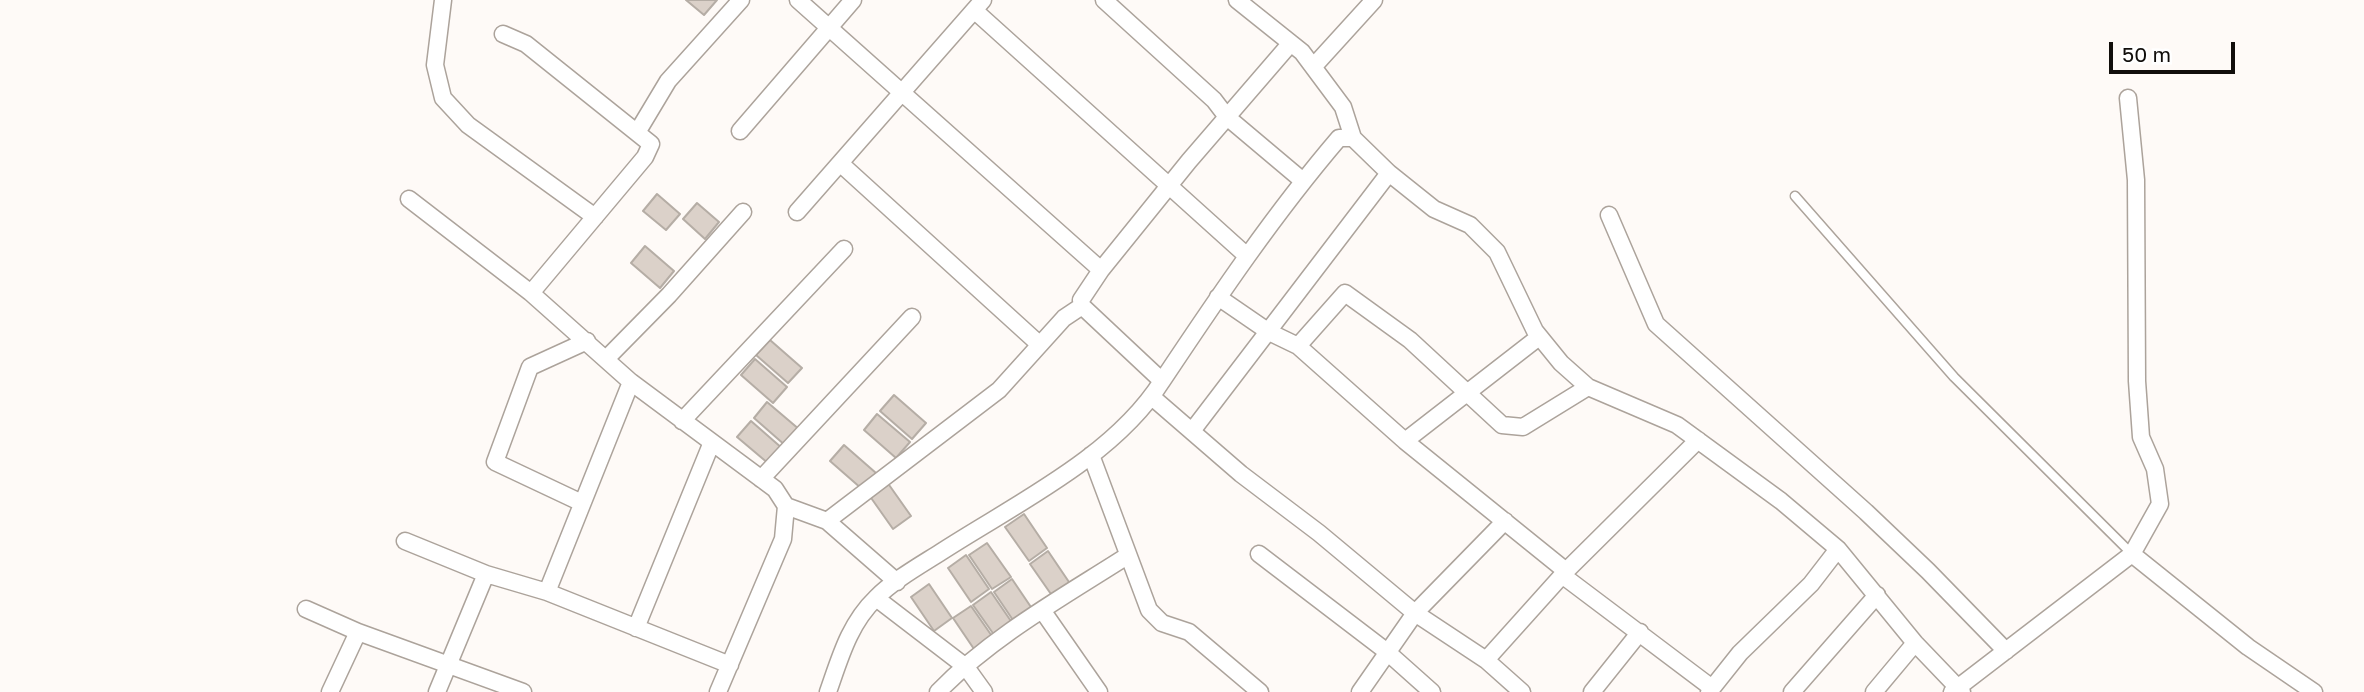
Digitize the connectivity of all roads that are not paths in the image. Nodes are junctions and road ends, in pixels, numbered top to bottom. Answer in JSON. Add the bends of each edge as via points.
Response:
{"nodes":[{"id":1,"x":443,"y":0,"type":"edge"},
{"id":2,"x":741,"y":0,"type":"edge"},
{"id":3,"x":798,"y":0,"type":"edge"},
{"id":4,"x":853,"y":0,"type":"edge"},
{"id":5,"x":1104,"y":0,"type":"edge"},
{"id":6,"x":1374,"y":0,"type":"edge"},
{"id":7,"x":1246,"y":3,"type":"edge"},
{"id":8,"x":979,"y":5,"type":"edge"},
{"id":9,"x":828,"y":27,"type":"junction"},
{"id":10,"x":503,"y":34,"type":"dead end"},
{"id":11,"x":1290,"y":44,"type":"junction"},
{"id":12,"x":1314,"y":66,"type":"junction"},
{"id":13,"x":901,"y":94,"type":"junction"},
{"id":14,"x":2128,"y":98,"type":"dead end"},
{"id":15,"x":1227,"y":117,"type":"junction"},
{"id":16,"x":638,"y":131,"type":"junction"},
{"id":17,"x":740,"y":131,"type":"dead end"},
{"id":18,"x":1353,"y":138,"type":"junction"},
{"id":19,"x":841,"y":164,"type":"junction"},
{"id":20,"x":1389,"y":173,"type":"junction"},
{"id":21,"x":1303,"y":181,"type":"junction"},
{"id":22,"x":1168,"y":188,"type":"junction"},
{"id":23,"x":1795,"y":196,"type":"dead end"},
{"id":24,"x":409,"y":199,"type":"dead end"},
{"id":25,"x":743,"y":212,"type":"dead end"},
{"id":26,"x":797,"y":212,"type":"dead end"},
{"id":27,"x":1609,"y":215,"type":"dead end"},
{"id":28,"x":595,"y":217,"type":"junction"},
{"id":29,"x":844,"y":249,"type":"dead end"},
{"id":30,"x":1247,"y":256,"type":"junction"},
{"id":31,"x":1101,"y":270,"type":"junction"},
{"id":32,"x":531,"y":293,"type":"junction"},
{"id":33,"x":1218,"y":297,"type":"junction"},
{"id":34,"x":1082,"y":306,"type":"junction"},
{"id":35,"x":912,"y":317,"type":"dead end"},
{"id":36,"x":1269,"y":332,"type":"junction"},
{"id":37,"x":1539,"y":337,"type":"junction"},
{"id":38,"x":587,"y":341,"type":"junction"},
{"id":39,"x":1039,"y":344,"type":"junction"},
{"id":40,"x":1298,"y":346,"type":"junction"},
{"id":41,"x":606,"y":359,"type":"junction"},
{"id":42,"x":1162,"y":381,"type":"junction"},
{"id":43,"x":631,"y":382,"type":"junction"},
{"id":44,"x":1588,"y":387,"type":"junction"},
{"id":45,"x":1464,"y":392,"type":"junction"},
{"id":46,"x":1152,"y":397,"type":"junction"},
{"id":47,"x":682,"y":421,"type":"junction"},
{"id":48,"x":1192,"y":431,"type":"junction"},
{"id":49,"x":1698,"y":440,"type":"junction"},
{"id":50,"x":1405,"y":441,"type":"junction"},
{"id":51,"x":712,"y":442,"type":"junction"},
{"id":52,"x":1091,"y":455,"type":"junction"},
{"id":53,"x":761,"y":479,"type":"junction"},
{"id":54,"x":582,"y":503,"type":"junction"},
{"id":55,"x":786,"y":506,"type":"junction"},
{"id":56,"x":827,"y":521,"type":"junction"},
{"id":57,"x":1505,"y":521,"type":"junction"},
{"id":58,"x":405,"y":541,"type":"dead end"},
{"id":59,"x":1838,"y":549,"type":"junction"},
{"id":60,"x":1259,"y":554,"type":"dead end"},
{"id":61,"x":2132,"y":554,"type":"junction"},
{"id":62,"x":1127,"y":556,"type":"junction"},
{"id":63,"x":1564,"y":573,"type":"junction"},
{"id":64,"x":486,"y":574,"type":"junction"},
{"id":65,"x":897,"y":582,"type":"junction"},
{"id":66,"x":547,"y":592,"type":"junction"},
{"id":67,"x":1877,"y":595,"type":"junction"},
{"id":68,"x":876,"y":598,"type":"junction"},
{"id":69,"x":306,"y":609,"type":"dead end"},
{"id":70,"x":1042,"y":610,"type":"junction"},
{"id":71,"x":1415,"y":613,"type":"junction"},
{"id":72,"x":636,"y":628,"type":"junction"},
{"id":73,"x":358,"y":632,"type":"junction"},
{"id":74,"x":1640,"y":632,"type":"junction"},
{"id":75,"x":1915,"y":643,"type":"junction"},
{"id":76,"x":1386,"y":651,"type":"junction"},
{"id":77,"x":2006,"y":651,"type":"junction"},
{"id":78,"x":1486,"y":660,"type":"junction"},
{"id":79,"x":449,"y":663,"type":"junction"},
{"id":80,"x":730,"y":665,"type":"junction"},
{"id":81,"x":966,"y":667,"type":"junction"},
{"id":82,"x":1511,"y":689,"type":"edge"},
{"id":83,"x":1711,"y":690,"type":"edge"},
{"id":84,"x":1957,"y":690,"type":"edge"},
{"id":85,"x":330,"y":692,"type":"edge"},
{"id":86,"x":437,"y":692,"type":"edge"},
{"id":87,"x":523,"y":692,"type":"edge"},
{"id":88,"x":718,"y":692,"type":"edge"},
{"id":89,"x":828,"y":692,"type":"edge"},
{"id":90,"x":938,"y":692,"type":"edge"},
{"id":91,"x":984,"y":692,"type":"edge"},
{"id":92,"x":1099,"y":692,"type":"edge"},
{"id":93,"x":1259,"y":692,"type":"edge"},
{"id":94,"x":1360,"y":692,"type":"edge"},
{"id":95,"x":1432,"y":692,"type":"edge"},
{"id":96,"x":1592,"y":692,"type":"edge"},
{"id":97,"x":1792,"y":692,"type":"edge"},
{"id":98,"x":1874,"y":692,"type":"edge"},
{"id":99,"x":2314,"y":692,"type":"edge"}],
"edges":[{"from":1,"to":28,"type":"street","via":[[435,65],[443,98],[468,125]]},
{"from":2,"to":16,"type":"street","via":[[668,80]]},
{"from":3,"to":9,"type":"street"},
{"from":4,"to":9,"type":"street"},
{"from":5,"to":15,"type":"street"},
{"from":6,"to":12,"type":"street"},
{"from":7,"to":11,"type":"street"},
{"from":8,"to":13,"type":"street"},
{"from":8,"to":22,"type":"street"},
{"from":9,"to":13,"type":"street"},
{"from":9,"to":17,"type":"street"},
{"from":10,"to":16,"type":"street","via":[[526,44]]},
{"from":11,"to":12,"type":"street"},
{"from":11,"to":15,"type":"street"},
{"from":12,"to":18,"type":"street","via":[[1343,107]]},
{"from":13,"to":19,"type":"street"},
{"from":13,"to":31,"type":"street"},
{"from":14,"to":61,"type":"street","via":[[2136,180],[2141,437],[2155,469],[2160,504]]},
{"from":15,"to":21,"type":"street"},
{"from":15,"to":22,"type":"street"},
{"from":16,"to":28,"type":"street","via":[[651,144],[645,157]]},
{"from":18,"to":20,"type":"street"},
{"from":18,"to":21,"type":"street","via":[[1339,138]]},
{"from":19,"to":26,"type":"street"},
{"from":19,"to":39,"type":"street"},
{"from":20,"to":36,"type":"street"},
{"from":20,"to":37,"type":"street","via":[[1434,209],[1470,225],[1497,252]]},
{"from":21,"to":30,"type":"street"},
{"from":22,"to":30,"type":"street"},
{"from":22,"to":31,"type":"street"},
{"from":23,"to":61,"type":"lane","via":[[1954,377]]},
{"from":24,"to":32,"type":"street"},
{"from":25,"to":41,"type":"street"},
{"from":27,"to":77,"type":"street","via":[[1656,324],[1866,512]]},
{"from":28,"to":32,"type":"street"},
{"from":29,"to":47,"type":"street"},
{"from":30,"to":33,"type":"street"},
{"from":31,"to":34,"type":"street","via":[[1081,300]]},
{"from":32,"to":38,"type":"street"},
{"from":33,"to":36,"type":"street"},
{"from":33,"to":42,"type":"street"},
{"from":34,"to":39,"type":"street"},
{"from":34,"to":42,"type":"street"},
{"from":35,"to":53,"type":"street"},
{"from":36,"to":40,"type":"street"},
{"from":36,"to":48,"type":"street"},
{"from":37,"to":44,"type":"street"},
{"from":37,"to":45,"type":"street"},
{"from":38,"to":41,"type":"street"},
{"from":38,"to":54,"type":"street","via":[[530,367],[495,462]]},
{"from":39,"to":56,"type":"street","via":[[999,390]]},
{"from":40,"to":45,"type":"street","via":[[1345,293],[1410,340]]},
{"from":40,"to":50,"type":"street"},
{"from":41,"to":43,"type":"street"},
{"from":42,"to":46,"type":"street"},
{"from":43,"to":47,"type":"street"},
{"from":43,"to":54,"type":"street"},
{"from":44,"to":45,"type":"street","via":[[1523,427],[1502,425]]},
{"from":44,"to":49,"type":"street","via":[[1677,425]]},
{"from":45,"to":50,"type":"street"},
{"from":46,"to":48,"type":"street"},
{"from":46,"to":52,"type":"street"},
{"from":47,"to":51,"type":"street"},
{"from":48,"to":71,"type":"street"},
{"from":49,"to":59,"type":"street"},
{"from":49,"to":63,"type":"street"},
{"from":50,"to":57,"type":"street"},
{"from":51,"to":53,"type":"street"},
{"from":51,"to":72,"type":"street"},
{"from":52,"to":62,"type":"street"},
{"from":52,"to":65,"type":"street"},
{"from":53,"to":55,"type":"street"},
{"from":54,"to":66,"type":"street"},
{"from":55,"to":56,"type":"street"},
{"from":55,"to":80,"type":"street","via":[[783,539]]},
{"from":56,"to":65,"type":"street"},
{"from":57,"to":63,"type":"street"},
{"from":57,"to":71,"type":"street"},
{"from":58,"to":64,"type":"street"},
{"from":59,"to":67,"type":"street"},
{"from":59,"to":83,"type":"street"},
{"from":60,"to":76,"type":"street"},
{"from":61,"to":77,"type":"street"},
{"from":61,"to":99,"type":"street","via":[[2248,647]]},
{"from":62,"to":70,"type":"street"},
{"from":62,"to":93,"type":"street","via":[[1149,610],[1163,623],[1189,632]]},
{"from":63,"to":74,"type":"street"},
{"from":63,"to":78,"type":"street"},
{"from":64,"to":66,"type":"street"},
{"from":64,"to":79,"type":"street"},
{"from":65,"to":68,"type":"street"},
{"from":66,"to":72,"type":"street"},
{"from":67,"to":75,"type":"street"},
{"from":67,"to":97,"type":"street"},
{"from":68,"to":81,"type":"street"},
{"from":68,"to":89,"type":"street","via":[[846,641]]},
{"from":69,"to":73,"type":"street"},
{"from":70,"to":81,"type":"street"},
{"from":70,"to":92,"type":"street"},
{"from":71,"to":76,"type":"street"},
{"from":71,"to":78,"type":"street"},
{"from":72,"to":80,"type":"street"},
{"from":73,"to":79,"type":"street"},
{"from":73,"to":85,"type":"street"},
{"from":74,"to":83,"type":"street"},
{"from":74,"to":96,"type":"street"},
{"from":75,"to":84,"type":"street"},
{"from":75,"to":98,"type":"street"},
{"from":76,"to":94,"type":"street"},
{"from":76,"to":95,"type":"street"},
{"from":77,"to":84,"type":"street"},
{"from":78,"to":82,"type":"street"},
{"from":79,"to":86,"type":"street"},
{"from":79,"to":87,"type":"street"},
{"from":80,"to":88,"type":"street"},
{"from":81,"to":90,"type":"street"},
{"from":81,"to":91,"type":"street"}]}
